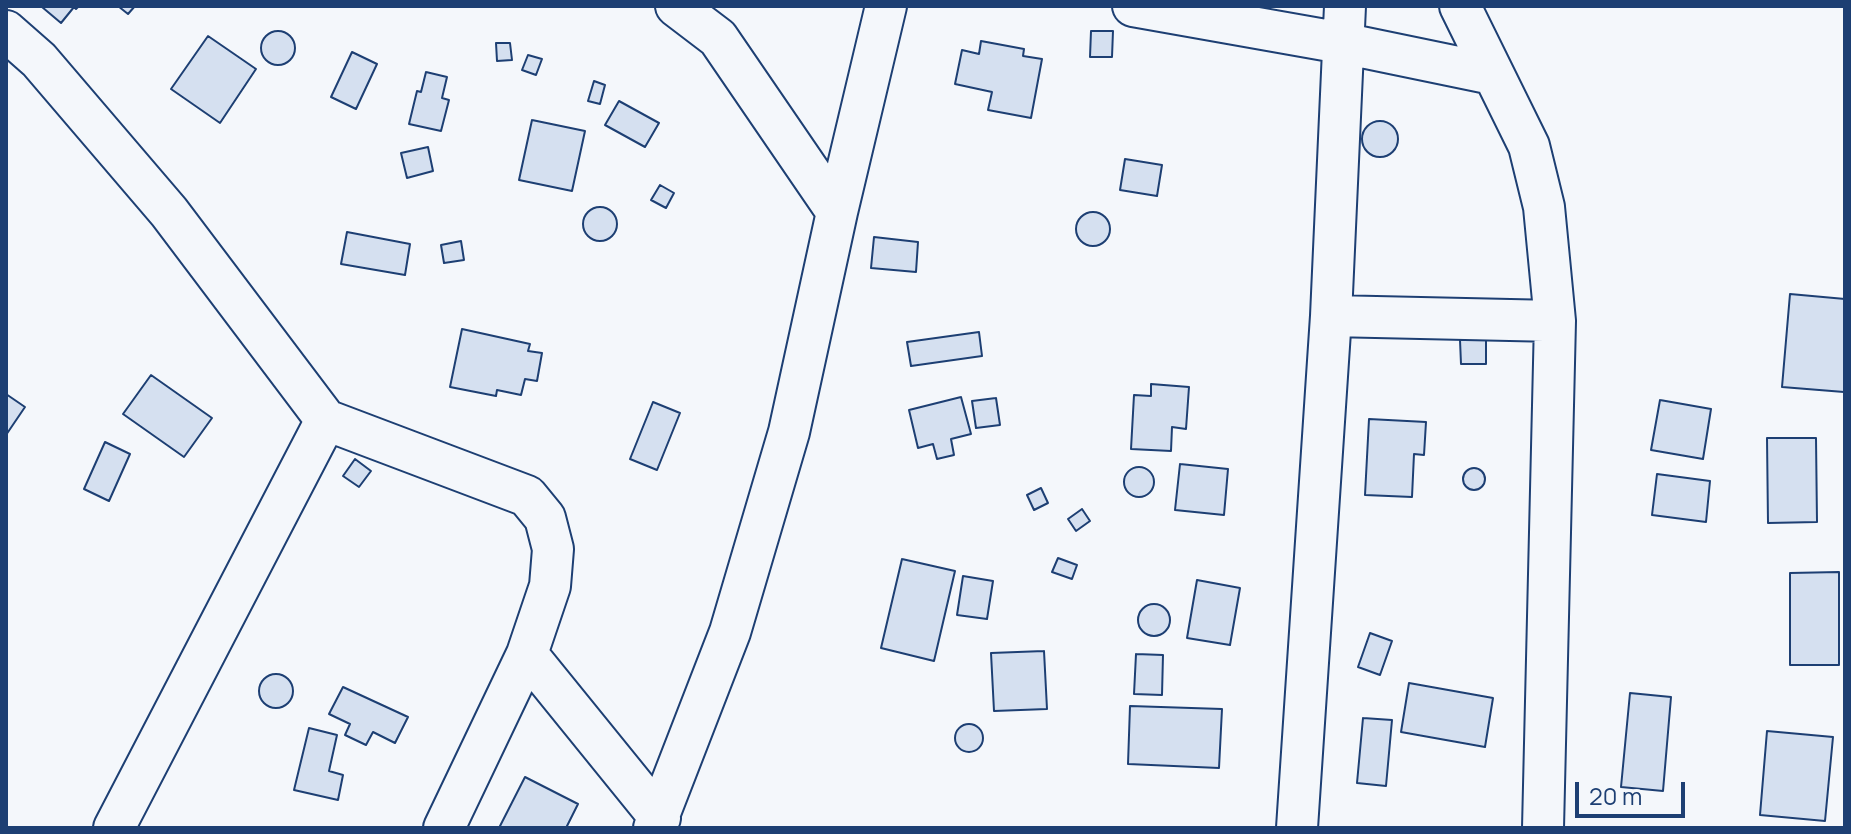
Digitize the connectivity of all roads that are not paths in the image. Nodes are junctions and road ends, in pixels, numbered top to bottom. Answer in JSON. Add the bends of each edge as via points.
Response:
{"nodes":[{"id":1,"x":676,"y":6,"type":"edge"},
{"id":2,"x":886,"y":6,"type":"edge"},
{"id":3,"x":1133,"y":6,"type":"edge"},
{"id":4,"x":1460,"y":6,"type":"edge"},
{"id":5,"x":1343,"y":24,"type":"edge"},
{"id":6,"x":6,"y":31,"type":"edge"},
{"id":7,"x":1492,"y":74,"type":"junction"},
{"id":8,"x":837,"y":212,"type":"junction"},
{"id":9,"x":1331,"y":316,"type":"junction"},
{"id":10,"x":1555,"y":321,"type":"junction"},
{"id":11,"x":326,"y":420,"type":"junction"},
{"id":12,"x":527,"y":654,"type":"junction"},
{"id":13,"x":657,"y":823,"type":"edge"},
{"id":14,"x":114,"y":828,"type":"edge"},
{"id":15,"x":444,"y":828,"type":"edge"},
{"id":16,"x":1297,"y":828,"type":"edge"},
{"id":17,"x":1543,"y":828,"type":"edge"}],
"edges":[{"from":1,"to":8,"type":"street","via":[[718,38]]},
{"from":2,"to":8,"type":"street"},
{"from":3,"to":5,"type":"street"},
{"from":4,"to":7,"type":"street"},
{"from":5,"to":7,"type":"street"},
{"from":5,"to":9,"type":"street"},
{"from":6,"to":11,"type":"street","via":[[39,60],[169,212]]},
{"from":7,"to":10,"type":"street","via":[[1529,146],[1544,207]]},
{"from":8,"to":13,"type":"street","via":[[789,432],[730,632]]},
{"from":9,"to":10,"type":"street"},
{"from":9,"to":16,"type":"street"},
{"from":10,"to":17,"type":"street"},
{"from":11,"to":12,"type":"street","via":[[527,496],[545,518],[553,549],[550,586]]},
{"from":11,"to":14,"type":"street"},
{"from":12,"to":13,"type":"street"},
{"from":12,"to":15,"type":"street"}]}
